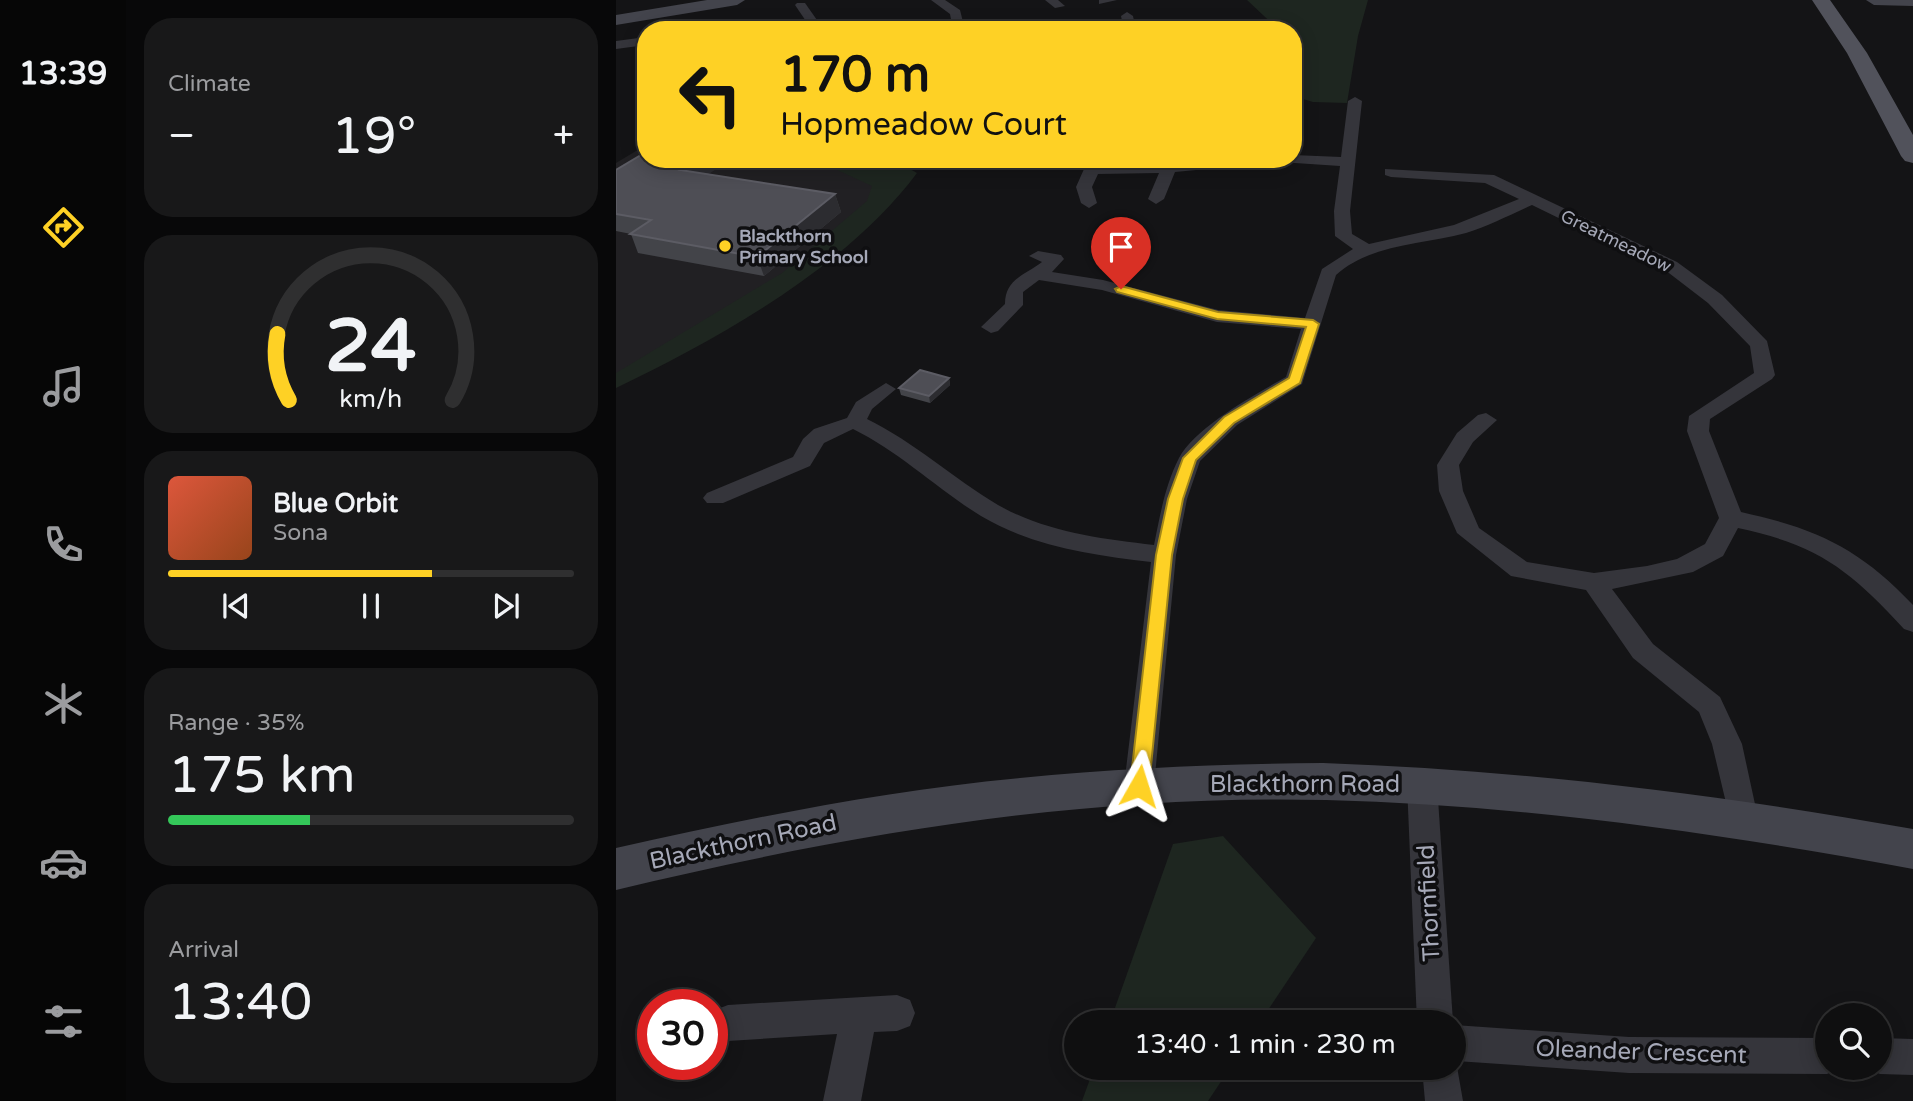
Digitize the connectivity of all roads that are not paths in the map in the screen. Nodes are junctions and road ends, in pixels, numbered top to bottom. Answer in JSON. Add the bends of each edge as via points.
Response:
{"nodes":[{"id":1,"x":737,"y":0,"type":"edge"},
{"id":2,"x":1821,"y":0,"type":"edge"},
{"id":3,"x":1874,"y":0,"type":"edge"},
{"id":4,"x":942,"y":1,"type":"edge"},
{"id":5,"x":1913,"y":1,"type":"edge"},
{"id":6,"x":697,"y":3,"type":"edge"},
{"id":7,"x":801,"y":5,"type":"dead end"},
{"id":8,"x":1127,"y":16,"type":"dead end"},
{"id":9,"x":616,"y":20,"type":"edge"},
{"id":10,"x":812,"y":21,"type":"edge"},
{"id":11,"x":956,"y":21,"type":"edge"},
{"id":12,"x":1128,"y":21,"type":"edge"},
{"id":13,"x":637,"y":42,"type":"edge"},
{"id":14,"x":616,"y":45,"type":"edge"},
{"id":15,"x":1355,"y":101,"type":"dead end"},
{"id":16,"x":1913,"y":156,"type":"edge"},
{"id":17,"x":1302,"y":160,"type":"edge"},
{"id":18,"x":1348,"y":162,"type":"junction"},
{"id":19,"x":1090,"y":168,"type":"edge"},
{"id":20,"x":1168,"y":168,"type":"edge"},
{"id":21,"x":1391,"y":173,"type":"dead end"},
{"id":22,"x":1156,"y":199,"type":"dead end"},
{"id":23,"x":1530,"y":200,"type":"junction"},
{"id":24,"x":1089,"y":203,"type":"dead end"},
{"id":25,"x":1366,"y":249,"type":"junction"},
{"id":26,"x":1313,"y":324,"type":"junction"},
{"id":27,"x":990,"y":327,"type":"dead end"},
{"id":28,"x":886,"y":389,"type":"dead end"},
{"id":29,"x":1486,"y":420,"type":"dead end"},
{"id":30,"x":855,"y":422,"type":"junction"},
{"id":31,"x":715,"y":498,"type":"dead end"},
{"id":32,"x":1731,"y":518,"type":"junction"},
{"id":33,"x":1164,"y":555,"type":"junction"},
{"id":34,"x":1594,"y":582,"type":"junction"},
{"id":35,"x":1913,"y":622,"type":"edge"},
{"id":36,"x":1422,"y":784,"type":"junction"},
{"id":37,"x":1139,"y":786,"type":"junction"},
{"id":38,"x":1743,"y":818,"type":"junction"},
{"id":39,"x":1913,"y":849,"type":"edge"},
{"id":40,"x":616,"y":869,"type":"edge"},
{"id":41,"x":1434,"y":1010,"type":"edge"},
{"id":42,"x":897,"y":1013,"type":"dead end"},
{"id":43,"x":859,"y":1015,"type":"junction"},
{"id":44,"x":728,"y":1023,"type":"dead end"},
{"id":45,"x":1466,"y":1045,"type":"edge"},
{"id":46,"x":1815,"y":1056,"type":"edge"},
{"id":47,"x":1892,"y":1056,"type":"edge"},
{"id":48,"x":1913,"y":1056,"type":"edge"},
{"id":49,"x":1441,"y":1080,"type":"edge"},
{"id":50,"x":842,"y":1101,"type":"edge"},
{"id":51,"x":1444,"y":1101,"type":"edge"}],
"edges":[{"from":1,"to":6,"type":"street"},
{"from":2,"to":16,"type":"main road","via":[[1857,53]]},
{"from":3,"to":5,"type":"street"},
{"from":4,"to":11,"type":"street","via":[[956,13]]},
{"from":6,"to":9,"type":"street"},
{"from":7,"to":10,"type":"street"},
{"from":8,"to":12,"type":"street"},
{"from":13,"to":14,"type":"street"},
{"from":15,"to":18,"type":"street"},
{"from":17,"to":18,"type":"street"},
{"from":18,"to":25,"type":"street","via":[[1344,236]]},
{"from":19,"to":24,"type":"street","via":[[1084,187]]},
{"from":20,"to":22,"type":"street"},
{"from":21,"to":23,"type":"street","name":"Greatmeadow","via":[[1496,172]]},
{"from":23,"to":25,"type":"street","via":[[1461,228]]},
{"from":23,"to":32,"type":"street","name":"Greatmeadow","via":[[1671,266],[1715,299],[1760,345],[1765,375],[1700,416],[1698,431]]},
{"from":25,"to":26,"type":"street","via":[[1328,273]]},
{"from":26,"to":27,"type":"street","via":[[1217,316],[1039,266],[1014,291],[1014,305]]},
{"from":26,"to":33,"type":"street","via":[[1295,380],[1229,420],[1190,458],[1175,499]]},
{"from":28,"to":30,"type":"street","via":[[863,406]]},
{"from":29,"to":34,"type":"street","via":[[1465,438],[1448,465],[1451,491],[1469,533],[1520,570]]},
{"from":30,"to":31,"type":"street","via":[[828,428],[808,444],[802,461]]},
{"from":30,"to":33,"type":"street","via":[[884,434],[929,471],[1012,523],[1088,546]]},
{"from":32,"to":34,"type":"street","via":[[1714,551],[1684,566]]},
{"from":32,"to":35,"type":"street","via":[[1774,527],[1853,563]]},
{"from":33,"to":37,"type":"street"},
{"from":34,"to":38,"type":"street","via":[[1643,651],[1710,705],[1727,744]]},
{"from":36,"to":37,"type":"street","name":"Blackthorn Road"},
{"from":36,"to":38,"type":"street","name":"Blackthorn Road","via":[[1542,793]]},
{"from":36,"to":41,"type":"street","name":"Thornfield"},
{"from":37,"to":40,"type":"street","name":"Blackthorn Road","via":[[878,815]]},
{"from":38,"to":39,"type":"street","name":"Blackthorn Road"},
{"from":42,"to":43,"type":"street"},
{"from":43,"to":44,"type":"street"},
{"from":43,"to":50,"type":"street"},
{"from":45,"to":46,"type":"street","name":"Oleander Crescent","via":[[1629,1055]]},
{"from":47,"to":48,"type":"street"},
{"from":49,"to":51,"type":"street"}]}
